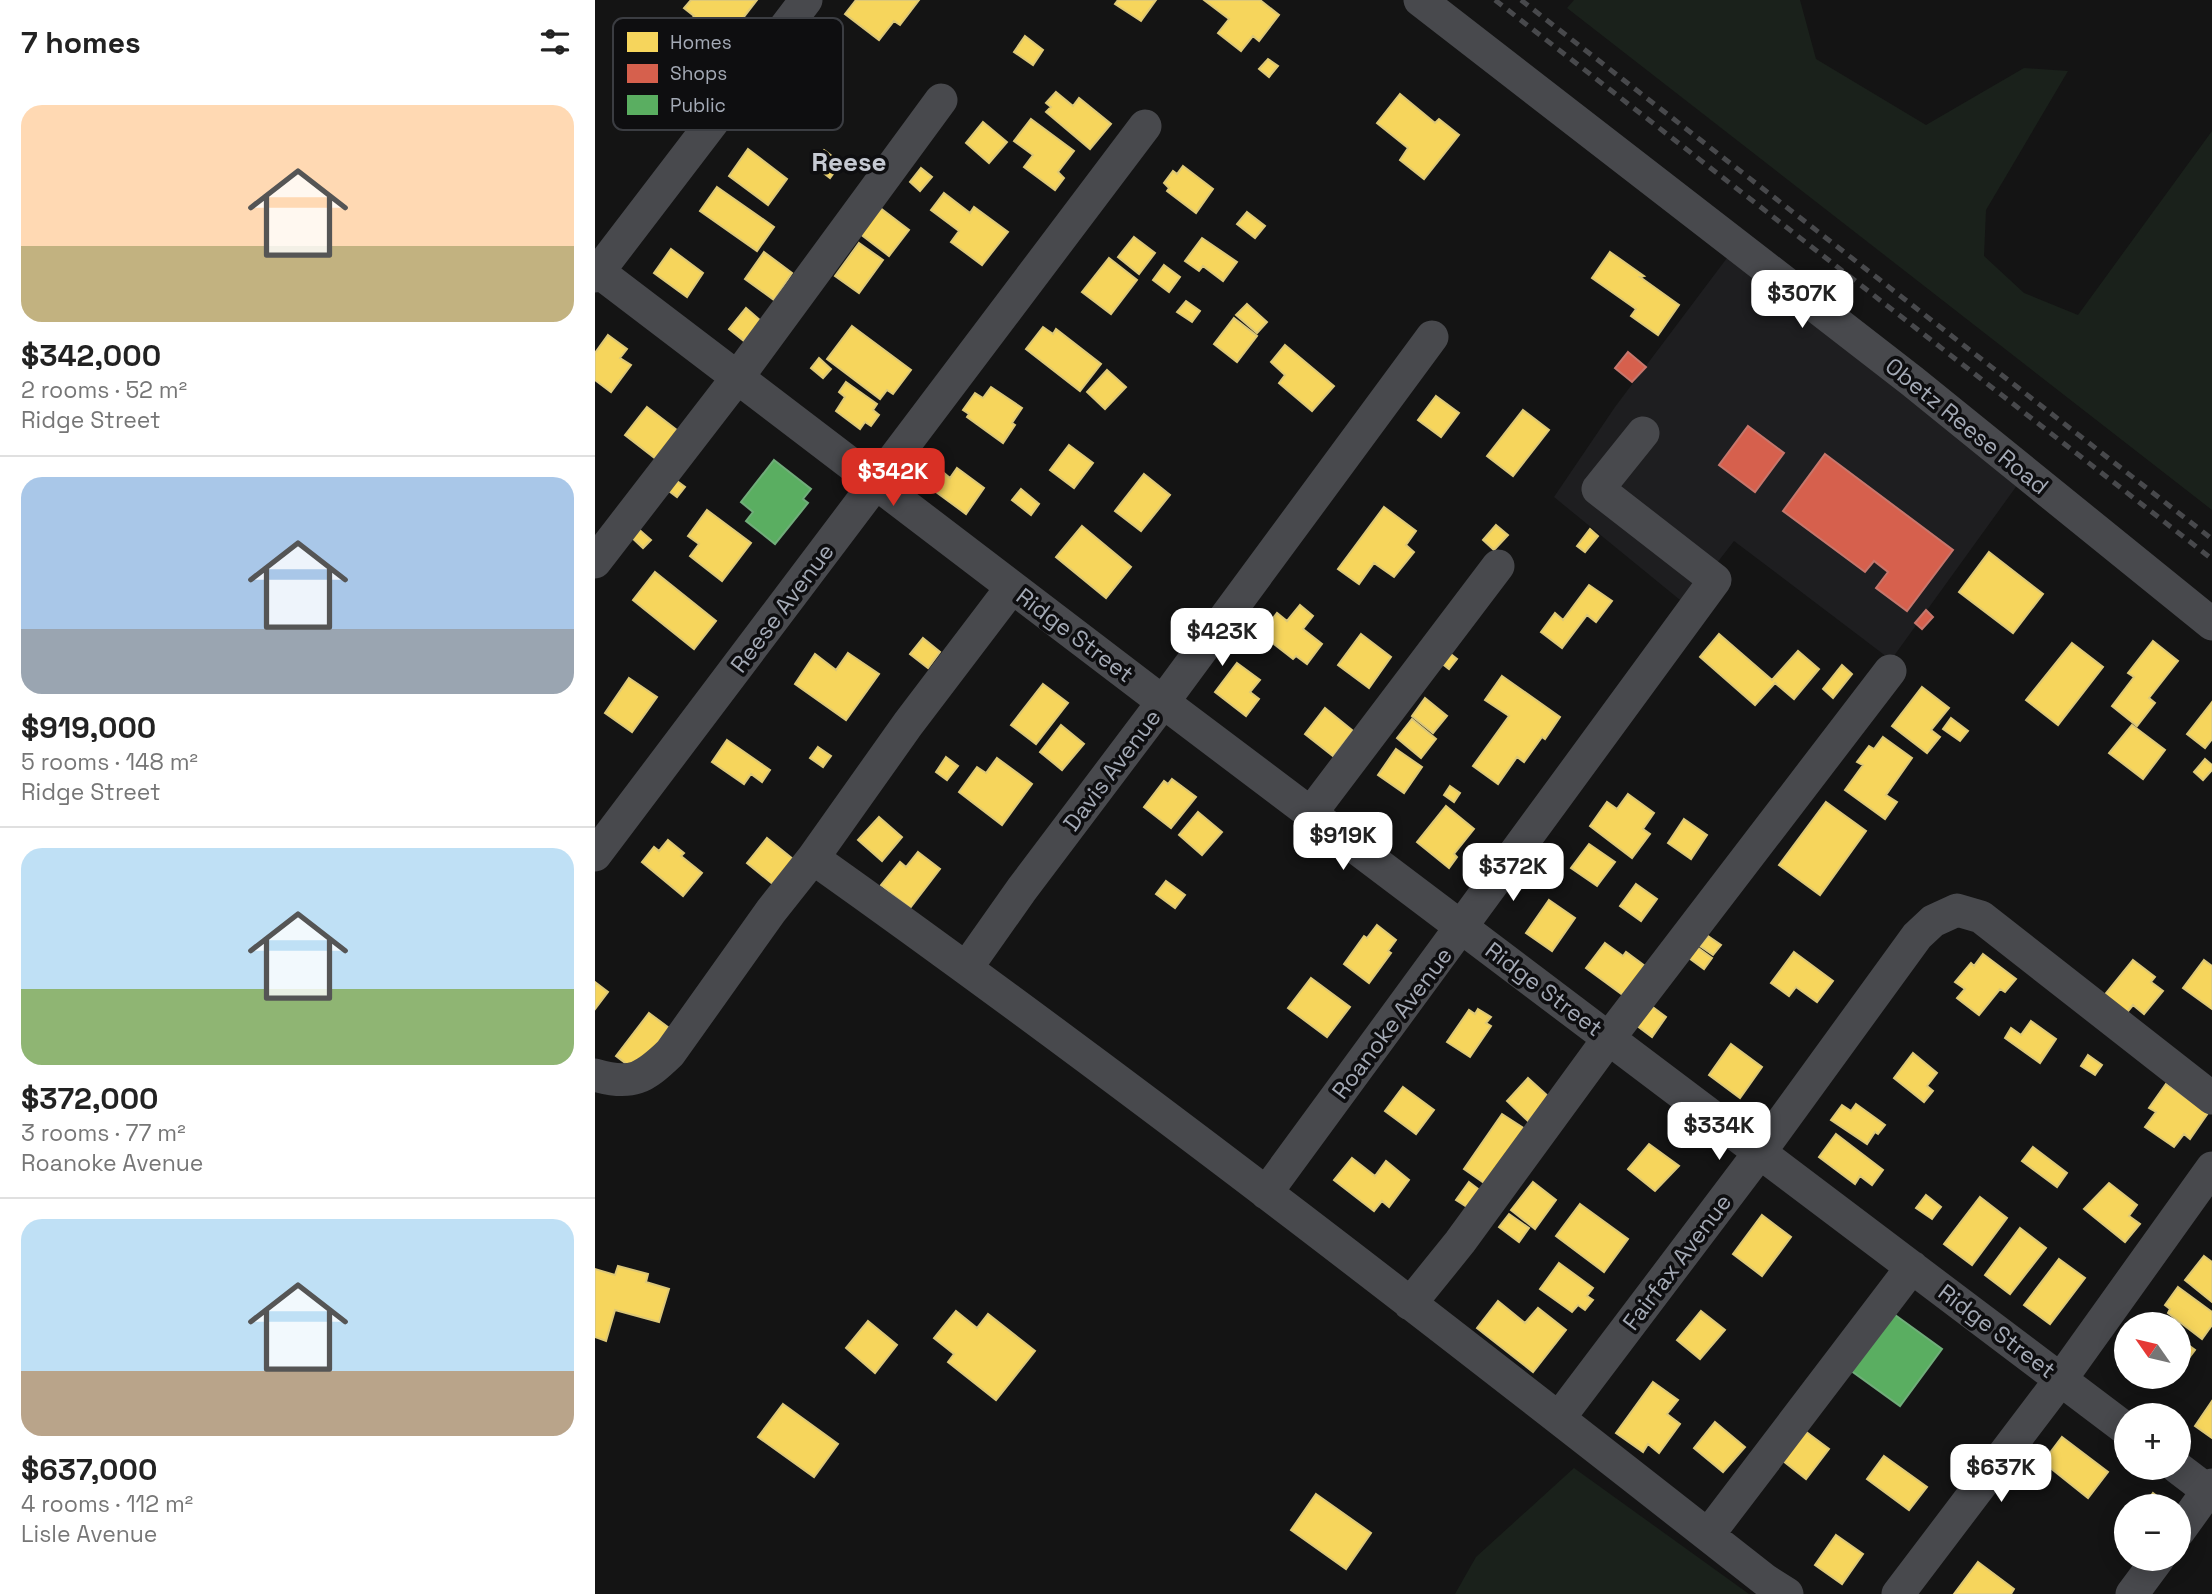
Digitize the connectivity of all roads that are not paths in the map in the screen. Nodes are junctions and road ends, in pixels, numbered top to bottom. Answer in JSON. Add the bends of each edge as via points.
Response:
{"nodes":[{"id":1,"x":806,"y":0,"type":"edge"},
{"id":2,"x":1420,"y":0,"type":"edge"},
{"id":3,"x":792,"y":18,"type":"edge"},
{"id":4,"x":941,"y":100,"type":"dead end"},
{"id":5,"x":1145,"y":126,"type":"dead end"},
{"id":6,"x":706,"y":130,"type":"edge"},
{"id":7,"x":596,"y":272,"type":"edge"},
{"id":8,"x":1432,"y":337,"type":"dead end"},
{"id":9,"x":737,"y":378,"type":"junction"},
{"id":10,"x":1643,"y":433,"type":"dead end"},
{"id":11,"x":876,"y":484,"type":"junction"},
{"id":12,"x":595,"y":562,"type":"edge"},
{"id":13,"x":1497,"y":566,"type":"dead end"},
{"id":14,"x":1012,"y":587,"type":"junction"},
{"id":15,"x":2212,"y":624,"type":"edge"},
{"id":16,"x":1890,"y":671,"type":"dead end"},
{"id":17,"x":1163,"y":702,"type":"junction"},
{"id":18,"x":1311,"y":813,"type":"junction"},
{"id":19,"x":595,"y":855,"type":"edge"},
{"id":20,"x":813,"y":858,"type":"junction"},
{"id":21,"x":1462,"y":928,"type":"junction"},
{"id":22,"x":967,"y":967,"type":"junction"},
{"id":23,"x":1609,"y":1038,"type":"junction"},
{"id":24,"x":595,"y":1075,"type":"edge"},
{"id":25,"x":2212,"y":1098,"type":"edge"},
{"id":26,"x":1761,"y":1152,"type":"junction"},
{"id":27,"x":2212,"y":1168,"type":"edge"},
{"id":28,"x":1266,"y":1193,"type":"junction"},
{"id":29,"x":1912,"y":1267,"type":"junction"},
{"id":30,"x":1409,"y":1304,"type":"junction"},
{"id":31,"x":2061,"y":1379,"type":"junction"},
{"id":32,"x":1559,"y":1418,"type":"junction"},
{"id":33,"x":2114,"y":1420,"type":"edge"},
{"id":34,"x":2191,"y":1477,"type":"edge"},
{"id":35,"x":2211,"y":1490,"type":"edge"},
{"id":36,"x":2191,"y":1516,"type":"edge"},
{"id":37,"x":1708,"y":1535,"type":"junction"},
{"id":38,"x":2149,"y":1571,"type":"edge"},
{"id":39,"x":1787,"y":1594,"type":"edge"},
{"id":40,"x":1898,"y":1594,"type":"edge"},
{"id":41,"x":2132,"y":1594,"type":"edge"}],
"edges":[{"from":1,"to":3,"type":"street"},
{"from":2,"to":15,"type":"street","name":"Obetz Reese Road","via":[[1912,381]]},
{"from":4,"to":9,"type":"street"},
{"from":5,"to":11,"type":"street","name":"Reese Avenue"},
{"from":6,"to":7,"type":"street"},
{"from":7,"to":9,"type":"street","name":"Ridge Street"},
{"from":8,"to":17,"type":"street","name":"Davis Avenue"},
{"from":9,"to":11,"type":"street","name":"Ridge Street"},
{"from":9,"to":12,"type":"street"},
{"from":10,"to":21,"type":"street","name":"Roanoke Avenue","via":[[1598,489],[1715,580]]},
{"from":11,"to":14,"type":"street","name":"Ridge Street"},
{"from":11,"to":19,"type":"street","name":"Reese Avenue"},
{"from":13,"to":18,"type":"street"},
{"from":14,"to":17,"type":"street","name":"Ridge Street"},
{"from":14,"to":20,"type":"street"},
{"from":16,"to":23,"type":"street"},
{"from":17,"to":18,"type":"street","name":"Ridge Street"},
{"from":17,"to":22,"type":"street","name":"Davis Avenue"},
{"from":18,"to":21,"type":"street","name":"Ridge Street"},
{"from":20,"to":22,"type":"street"},
{"from":20,"to":24,"type":"street","via":[[670,1053],[652,1071],[633,1081]]},
{"from":21,"to":23,"type":"street","name":"Ridge Street"},
{"from":21,"to":28,"type":"street","name":"Roanoke Avenue"},
{"from":22,"to":28,"type":"street"},
{"from":23,"to":26,"type":"street","name":"Ridge Street"},
{"from":23,"to":30,"type":"street","via":[[1460,1242]]},
{"from":25,"to":26,"type":"street","name":"Fairfax Avenue","via":[[1981,917],[1957,910],[1917,936]]},
{"from":26,"to":29,"type":"street","name":"Ridge Street"},
{"from":26,"to":32,"type":"street","name":"Fairfax Avenue"},
{"from":27,"to":31,"type":"street"},
{"from":28,"to":30,"type":"street"},
{"from":29,"to":31,"type":"street","name":"Ridge Street"},
{"from":29,"to":37,"type":"street"},
{"from":30,"to":32,"type":"street"},
{"from":31,"to":33,"type":"street","name":"Ridge Street"},
{"from":31,"to":40,"type":"street"},
{"from":32,"to":37,"type":"street"},
{"from":34,"to":35,"type":"street"},
{"from":35,"to":36,"type":"street"},
{"from":37,"to":39,"type":"street"},
{"from":38,"to":41,"type":"street"}]}
